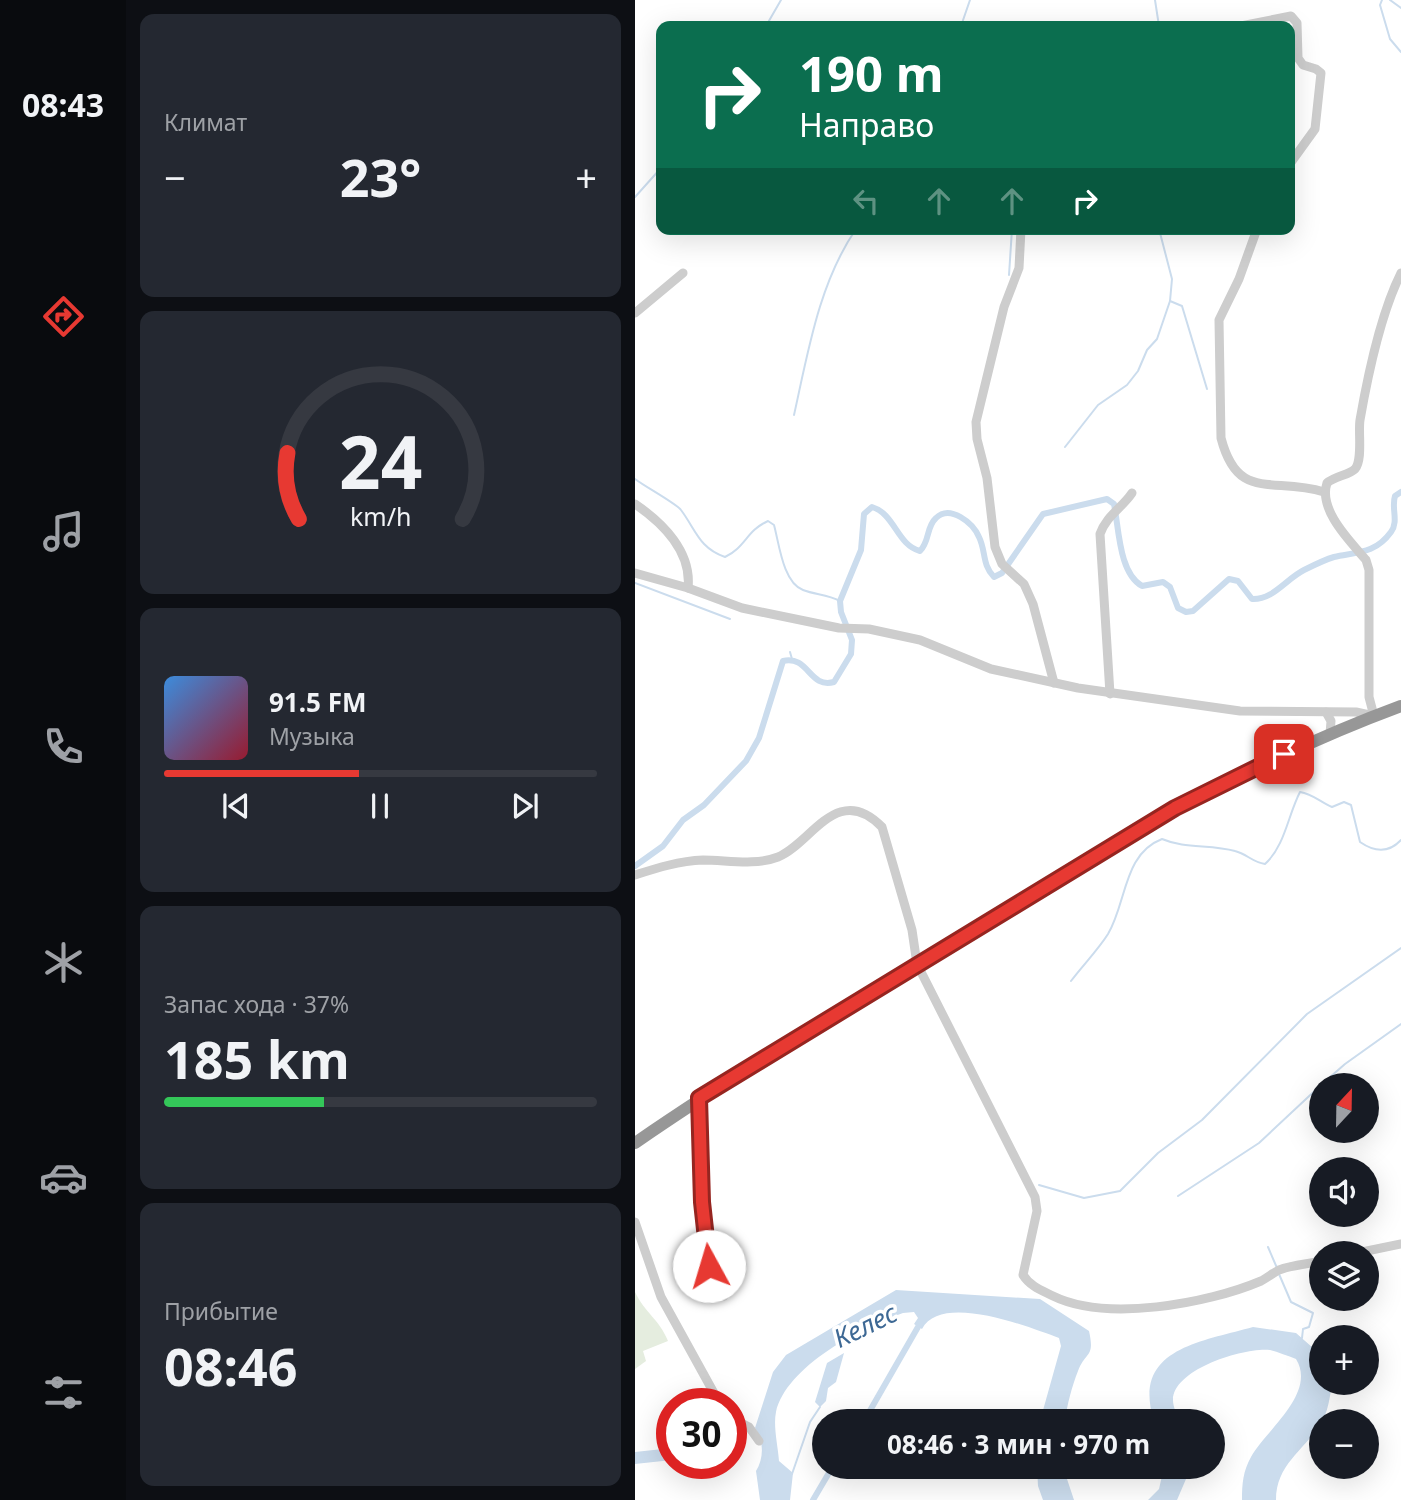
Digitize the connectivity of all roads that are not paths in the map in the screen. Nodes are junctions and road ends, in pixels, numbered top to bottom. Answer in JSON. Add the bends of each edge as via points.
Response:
{"nodes":[{"id":1,"x":1266,"y":21,"type":"edge"},
{"id":2,"x":1295,"y":157,"type":"edge"},
{"id":3,"x":1021,"y":235,"type":"edge"},
{"id":4,"x":1255,"y":235,"type":"edge"},
{"id":5,"x":683,"y":273,"type":"dead end"},
{"id":6,"x":1401,"y":273,"type":"edge"},
{"id":7,"x":635,"y":313,"type":"edge"},
{"id":8,"x":1324,"y":492,"type":"junction"},
{"id":9,"x":1132,"y":493,"type":"dead end"},
{"id":10,"x":635,"y":504,"type":"edge"},
{"id":11,"x":635,"y":573,"type":"edge"},
{"id":12,"x":688,"y":588,"type":"junction"},
{"id":13,"x":1054,"y":683,"type":"junction"},
{"id":14,"x":1110,"y":694,"type":"junction"},
{"id":15,"x":1401,"y":706,"type":"edge"},
{"id":16,"x":1326,"y":712,"type":"junction"},
{"id":17,"x":1374,"y":716,"type":"junction"},
{"id":18,"x":1330,"y":734,"type":"junction"},
{"id":19,"x":635,"y":875,"type":"edge"},
{"id":20,"x":917,"y":964,"type":"junction"},
{"id":21,"x":699,"y":1098,"type":"junction"},
{"id":22,"x":635,"y":1143,"type":"edge"},
{"id":23,"x":635,"y":1223,"type":"edge"},
{"id":24,"x":1401,"y":1244,"type":"edge"},
{"id":25,"x":1379,"y":1248,"type":"edge"},
{"id":26,"x":1309,"y":1263,"type":"edge"},
{"id":27,"x":724,"y":1296,"type":"dead end"},
{"id":28,"x":711,"y":1388,"type":"edge"},
{"id":29,"x":747,"y":1426,"type":"edge"},
{"id":30,"x":759,"y":1440,"type":"dead end"}],
"edges":[{"from":1,"to":2,"type":"street","via":[[1291,16],[1297,23],[1298,58],[1321,74],[1315,129]]},
{"from":3,"to":13,"type":"street","via":[[1019,268],[976,422],[977,439],[995,547],[1002,564],[1025,584]]},
{"from":4,"to":8,"type":"street","via":[[1219,320],[1221,438],[1226,457],[1240,478],[1250,482],[1303,485]]},
{"from":5,"to":7,"type":"street"},
{"from":6,"to":8,"type":"street","via":[[1387,303],[1368,377],[1358,434],[1359,463],[1354,471],[1327,483]]},
{"from":8,"to":17,"type":"street","via":[[1328,509],[1369,570],[1369,698]]},
{"from":9,"to":14,"type":"street","via":[[1104,523],[1100,534]]},
{"from":10,"to":12,"type":"street","via":[[678,544],[689,574]]},
{"from":11,"to":12,"type":"street"},
{"from":12,"to":13,"type":"street","via":[[742,608],[920,640],[991,669]]},
{"from":13,"to":14,"type":"street"},
{"from":14,"to":16,"type":"street","via":[[1240,711]]},
{"from":15,"to":17,"type":"highway"},
{"from":16,"to":17,"type":"street"},
{"from":16,"to":18,"type":"street"},
{"from":17,"to":18,"type":"highway"},
{"from":18,"to":20,"type":"highway","via":[[1175,808]]},
{"from":19,"to":20,"type":"street","via":[[667,864],[701,860],[767,861],[781,856],[826,818],[860,813],[882,827],[912,930]]},
{"from":20,"to":21,"type":"highway"},
{"from":20,"to":26,"type":"street","via":[[1035,1197],[1037,1210],[1023,1275],[1028,1283],[1067,1303],[1123,1311],[1194,1300]]},
{"from":21,"to":22,"type":"highway"},
{"from":21,"to":27,"type":"street","via":[[709,1266]]},
{"from":23,"to":28,"type":"street","via":[[661,1297]]},
{"from":24,"to":25,"type":"street"},
{"from":29,"to":30,"type":"street"}]}
